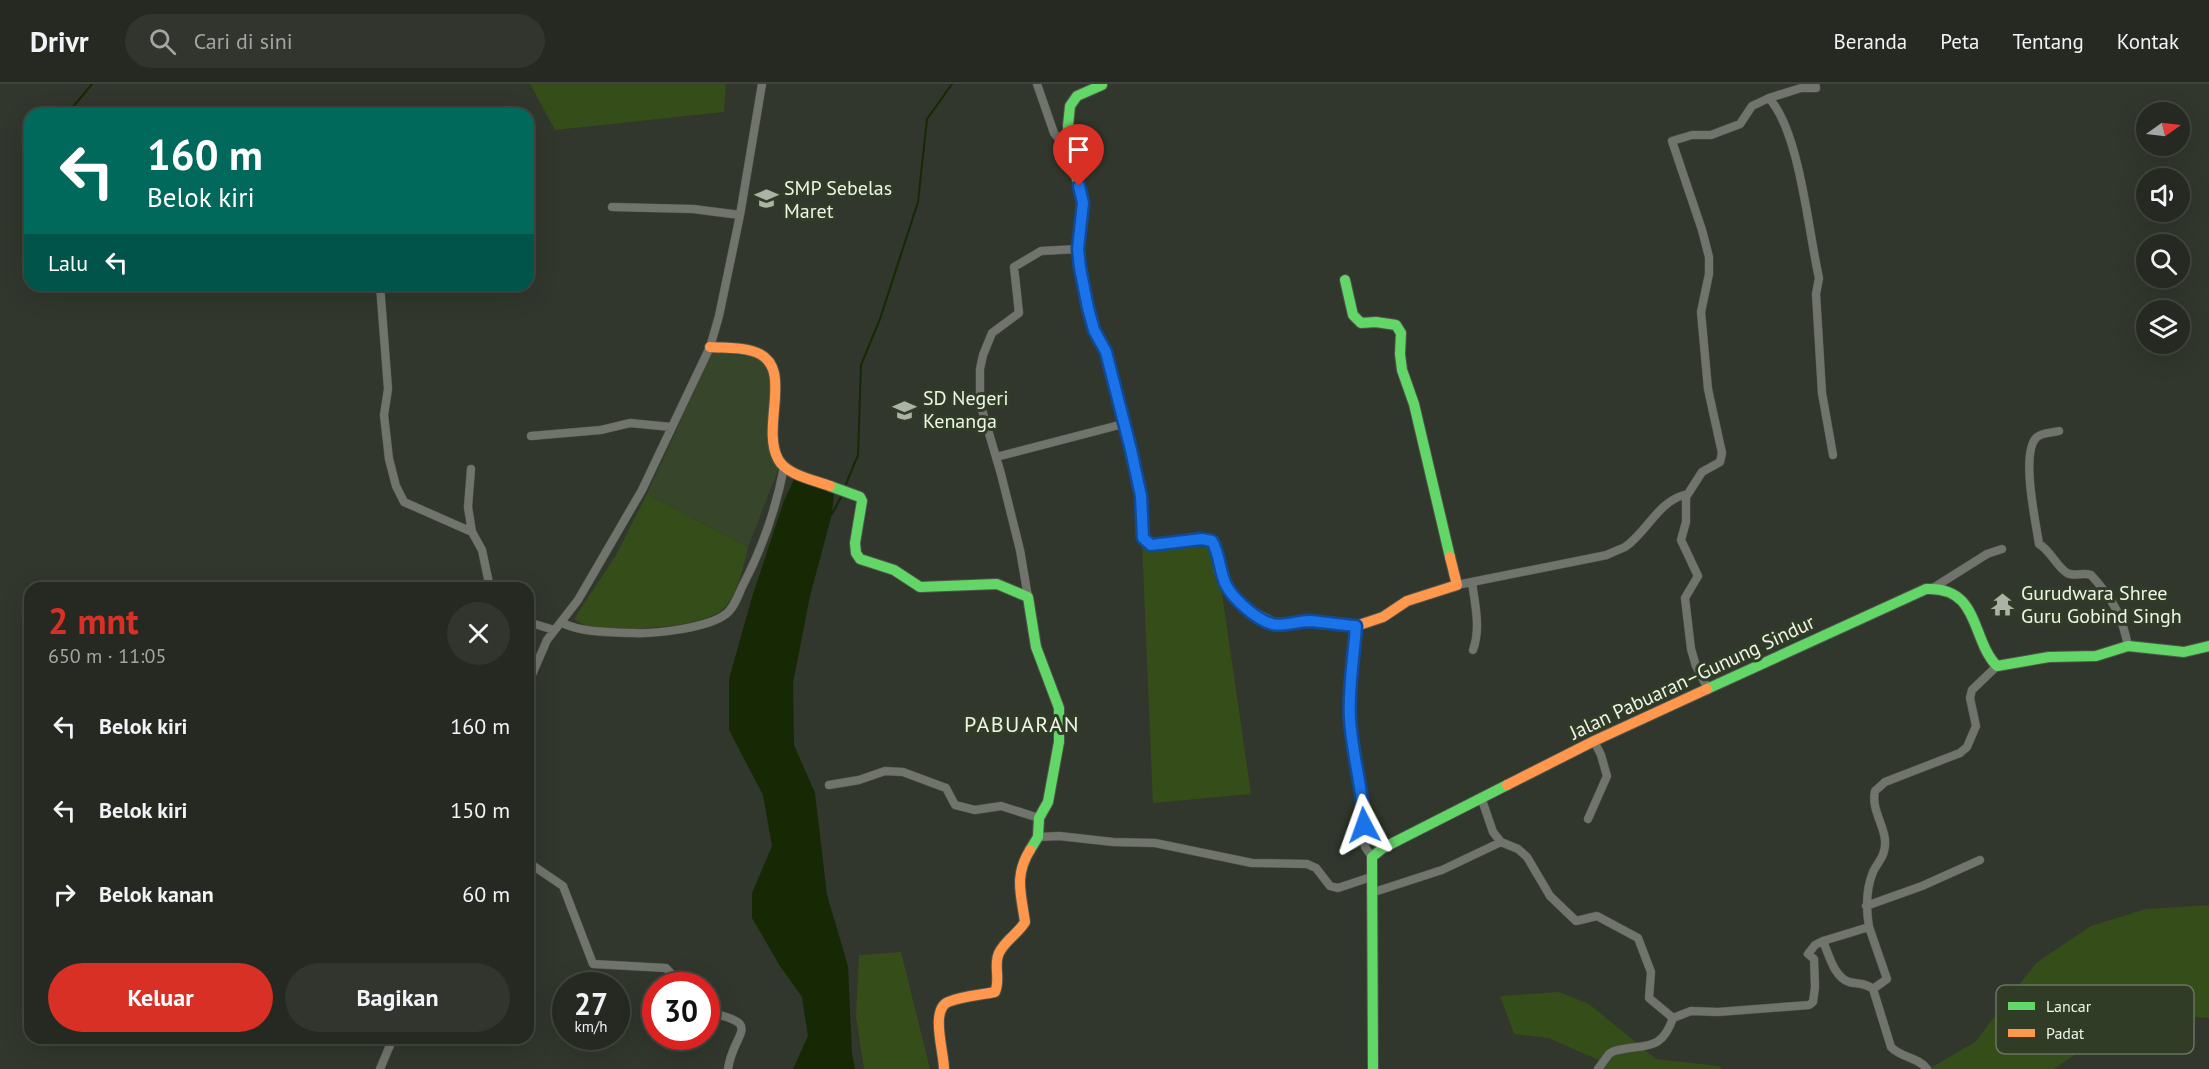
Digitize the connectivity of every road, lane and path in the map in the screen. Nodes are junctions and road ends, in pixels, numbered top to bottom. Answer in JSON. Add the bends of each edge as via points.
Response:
{"nodes":[{"id":1,"x":762,"y":84,"type":"edge"},
{"id":2,"x":1037,"y":84,"type":"edge"},
{"id":3,"x":1102,"y":84,"type":"edge"},
{"id":4,"x":1815,"y":84,"type":"edge"},
{"id":5,"x":1769,"y":98,"type":"junction"},
{"id":6,"x":1071,"y":154,"type":"junction"},
{"id":7,"x":612,"y":207,"type":"dead end"},
{"id":8,"x":740,"y":215,"type":"junction"},
{"id":9,"x":1078,"y":249,"type":"junction"},
{"id":10,"x":1345,"y":280,"type":"dead end"},
{"id":11,"x":380,"y":291,"type":"edge"},
{"id":12,"x":710,"y":347,"type":"junction"},
{"id":13,"x":1123,"y":424,"type":"junction"},
{"id":14,"x":671,"y":427,"type":"junction"},
{"id":15,"x":2059,"y":431,"type":"dead end"},
{"id":16,"x":531,"y":436,"type":"dead end"},
{"id":17,"x":1833,"y":455,"type":"dead end"},
{"id":18,"x":996,"y":457,"type":"junction"},
{"id":19,"x":784,"y":467,"type":"junction"},
{"id":20,"x":471,"y":469,"type":"dead end"},
{"id":21,"x":1686,"y":497,"type":"junction"},
{"id":22,"x":472,"y":531,"type":"junction"},
{"id":23,"x":2002,"y":549,"type":"dead end"},
{"id":24,"x":489,"y":582,"type":"edge"},
{"id":25,"x":1472,"y":582,"type":"junction"},
{"id":26,"x":1457,"y":585,"type":"junction"},
{"id":27,"x":1934,"y":588,"type":"junction"},
{"id":28,"x":1028,"y":597,"type":"junction"},
{"id":29,"x":561,"y":623,"type":"junction"},
{"id":30,"x":534,"y":624,"type":"edge"},
{"id":31,"x":1356,"y":626,"type":"junction"},
{"id":32,"x":554,"y":630,"type":"junction"},
{"id":33,"x":2128,"y":646,"type":"junction"},
{"id":34,"x":2209,"y":646,"type":"edge"},
{"id":35,"x":1473,"y":650,"type":"dead end"},
{"id":36,"x":1997,"y":666,"type":"junction"},
{"id":37,"x":534,"y":670,"type":"edge"},
{"id":38,"x":1708,"y":688,"type":"junction"},
{"id":39,"x":1594,"y":741,"type":"junction"},
{"id":40,"x":829,"y":785,"type":"dead end"},
{"id":41,"x":1482,"y":800,"type":"junction"},
{"id":42,"x":1039,"y":818,"type":"junction"},
{"id":43,"x":1588,"y":819,"type":"dead end"},
{"id":44,"x":1038,"y":837,"type":"junction"},
{"id":45,"x":1500,"y":842,"type":"junction"},
{"id":46,"x":1371,"y":857,"type":"junction"},
{"id":47,"x":1980,"y":861,"type":"dead end"},
{"id":48,"x":534,"y":866,"type":"edge"},
{"id":49,"x":1371,"y":877,"type":"junction"},
{"id":50,"x":1371,"y":893,"type":"junction"},
{"id":51,"x":1866,"y":906,"type":"junction"},
{"id":52,"x":1869,"y":927,"type":"junction"},
{"id":53,"x":1823,"y":941,"type":"junction"},
{"id":54,"x":670,"y":972,"type":"edge"},
{"id":55,"x":1873,"y":989,"type":"junction"},
{"id":56,"x":720,"y":1015,"type":"edge"},
{"id":57,"x":1673,"y":1018,"type":"junction"},
{"id":58,"x":390,"y":1044,"type":"edge"},
{"id":59,"x":380,"y":1069,"type":"edge"},
{"id":60,"x":728,"y":1069,"type":"edge"},
{"id":61,"x":944,"y":1069,"type":"edge"},
{"id":62,"x":1373,"y":1069,"type":"edge"},
{"id":63,"x":1598,"y":1069,"type":"edge"},
{"id":64,"x":1927,"y":1069,"type":"edge"}],
"edges":[{"from":1,"to":8,"type":"street"},
{"from":2,"to":6,"type":"street","via":[[1054,133]]},
{"from":3,"to":6,"type":"street","via":[[1077,96],[1070,105]]},
{"from":4,"to":5,"type":"street","via":[[1816,88],[1801,88]]},
{"from":5,"to":17,"type":"street","via":[[1792,145],[1819,278],[1816,294],[1822,393]]},
{"from":5,"to":21,"type":"street","via":[[1752,106],[1740,124],[1712,135],[1672,141],[1709,257],[1701,312],[1708,389],[1722,453],[1720,462],[1702,472]]},
{"from":6,"to":9,"type":"street","via":[[1083,203]]},
{"from":7,"to":8,"type":"street","via":[[693,209]]},
{"from":8,"to":12,"type":"street"},
{"from":9,"to":13,"type":"street","via":[[1088,308],[1106,352]]},
{"from":9,"to":18,"type":"street","via":[[1041,251],[1014,267],[1019,313],[992,333],[980,369],[980,403]]},
{"from":10,"to":26,"type":"street","via":[[1353,315],[1361,323],[1396,325],[1401,333],[1402,370],[1414,404]]},
{"from":11,"to":22,"type":"street","via":[[388,388],[384,415],[396,486],[404,502]]},
{"from":12,"to":14,"type":"street"},
{"from":12,"to":19,"type":"street","via":[[757,351],[769,357],[776,377],[771,436],[773,449]]},
{"from":13,"to":18,"type":"street"},
{"from":13,"to":31,"type":"street","via":[[1141,496],[1143,538],[1148,543],[1212,541],[1227,587],[1243,605],[1270,623],[1309,621]]},
{"from":14,"to":16,"type":"street","via":[[630,423],[601,430]]},
{"from":14,"to":29,"type":"street","via":[[642,490],[579,600]]},
{"from":15,"to":33,"type":"street","via":[[2042,434],[2031,447],[2028,475],[2039,544],[2065,572],[2086,573],[2098,583],[2117,609]]},
{"from":18,"to":28,"type":"street"},
{"from":19,"to":28,"type":"street","via":[[860,497],[855,543],[860,559],[894,570],[920,587],[997,584]]},
{"from":19,"to":29,"type":"street","via":[[759,553],[727,614],[653,634],[590,631]]},
{"from":20,"to":22,"type":"street","via":[[468,507]]},
{"from":21,"to":25,"type":"street","via":[[1678,497],[1625,547],[1607,555]]},
{"from":21,"to":38,"type":"street","via":[[1681,540],[1698,576],[1685,598],[1691,650]]},
{"from":22,"to":24,"type":"street","via":[[482,550]]},
{"from":23,"to":27,"type":"street","via":[[1987,554]]},
{"from":25,"to":26,"type":"street"},
{"from":25,"to":35,"type":"street","via":[[1478,625]]},
{"from":26,"to":31,"type":"street","via":[[1407,601],[1383,617]]},
{"from":27,"to":36,"type":"street","via":[[1967,606],[1980,628],[1990,660]]},
{"from":27,"to":38,"type":"street","name":"Jalan Pabuaran–Gunung Sindur","via":[[1919,591]]},
{"from":28,"to":42,"type":"street","via":[[1036,647],[1059,708],[1058,752],[1048,802]]},
{"from":29,"to":32,"type":"street"},
{"from":30,"to":32,"type":"street"},
{"from":31,"to":46,"type":"street","via":[[1350,716],[1364,802],[1365,847]]},
{"from":32,"to":37,"type":"street"},
{"from":33,"to":34,"type":"street","via":[[2175,652]]},
{"from":33,"to":36,"type":"street","via":[[2096,656],[2058,656]]},
{"from":36,"to":51,"type":"street","via":[[1972,690],[1976,726],[1967,747],[1885,782],[1875,791],[1884,851],[1872,872]]},
{"from":38,"to":39,"type":"street","name":"Jalan Pabuaran–Gunung Sindur"},
{"from":39,"to":41,"type":"street","name":"Jalan Pabuaran–Gunung Sindur"},
{"from":39,"to":43,"type":"street","via":[[1607,776]]},
{"from":40,"to":42,"type":"street","via":[[885,771],[903,772],[946,788],[955,805],[975,810],[1001,806]]},
{"from":41,"to":45,"type":"street"},
{"from":41,"to":46,"type":"street","name":"Jalan Pabuaran–Gunung Sindur"},
{"from":42,"to":44,"type":"street"},
{"from":44,"to":49,"type":"street","via":[[1155,843],[1252,863],[1307,864],[1316,868],[1329,886],[1338,888]]},
{"from":44,"to":61,"type":"street","via":[[1022,863],[1019,879],[1025,922],[997,956],[999,987],[991,994],[948,1002],[940,1011],[937,1023]]},
{"from":45,"to":50,"type":"street","via":[[1442,870]]},
{"from":45,"to":57,"type":"street","via":[[1527,857],[1550,896],[1576,921],[1597,916],[1638,938],[1651,972],[1649,998]]},
{"from":46,"to":49,"type":"street"},
{"from":47,"to":51,"type":"street"},
{"from":48,"to":54,"type":"street","via":[[564,886],[593,964],[666,968]]},
{"from":49,"to":50,"type":"street"},
{"from":50,"to":62,"type":"street"},
{"from":51,"to":52,"type":"street"},
{"from":52,"to":53,"type":"street"},
{"from":52,"to":55,"type":"street","via":[[1887,979]]},
{"from":53,"to":55,"type":"street","via":[[1841,978]]},
{"from":53,"to":57,"type":"street","via":[[1808,954],[1814,959],[1815,987],[1809,1005],[1691,1011]]},
{"from":55,"to":64,"type":"street","via":[[1891,1047]]},
{"from":56,"to":60,"type":"street","via":[[739,1022],[742,1029],[730,1054]]},
{"from":57,"to":63,"type":"street","via":[[1668,1033],[1658,1042],[1614,1051]]},
{"from":58,"to":59,"type":"street"}]}
